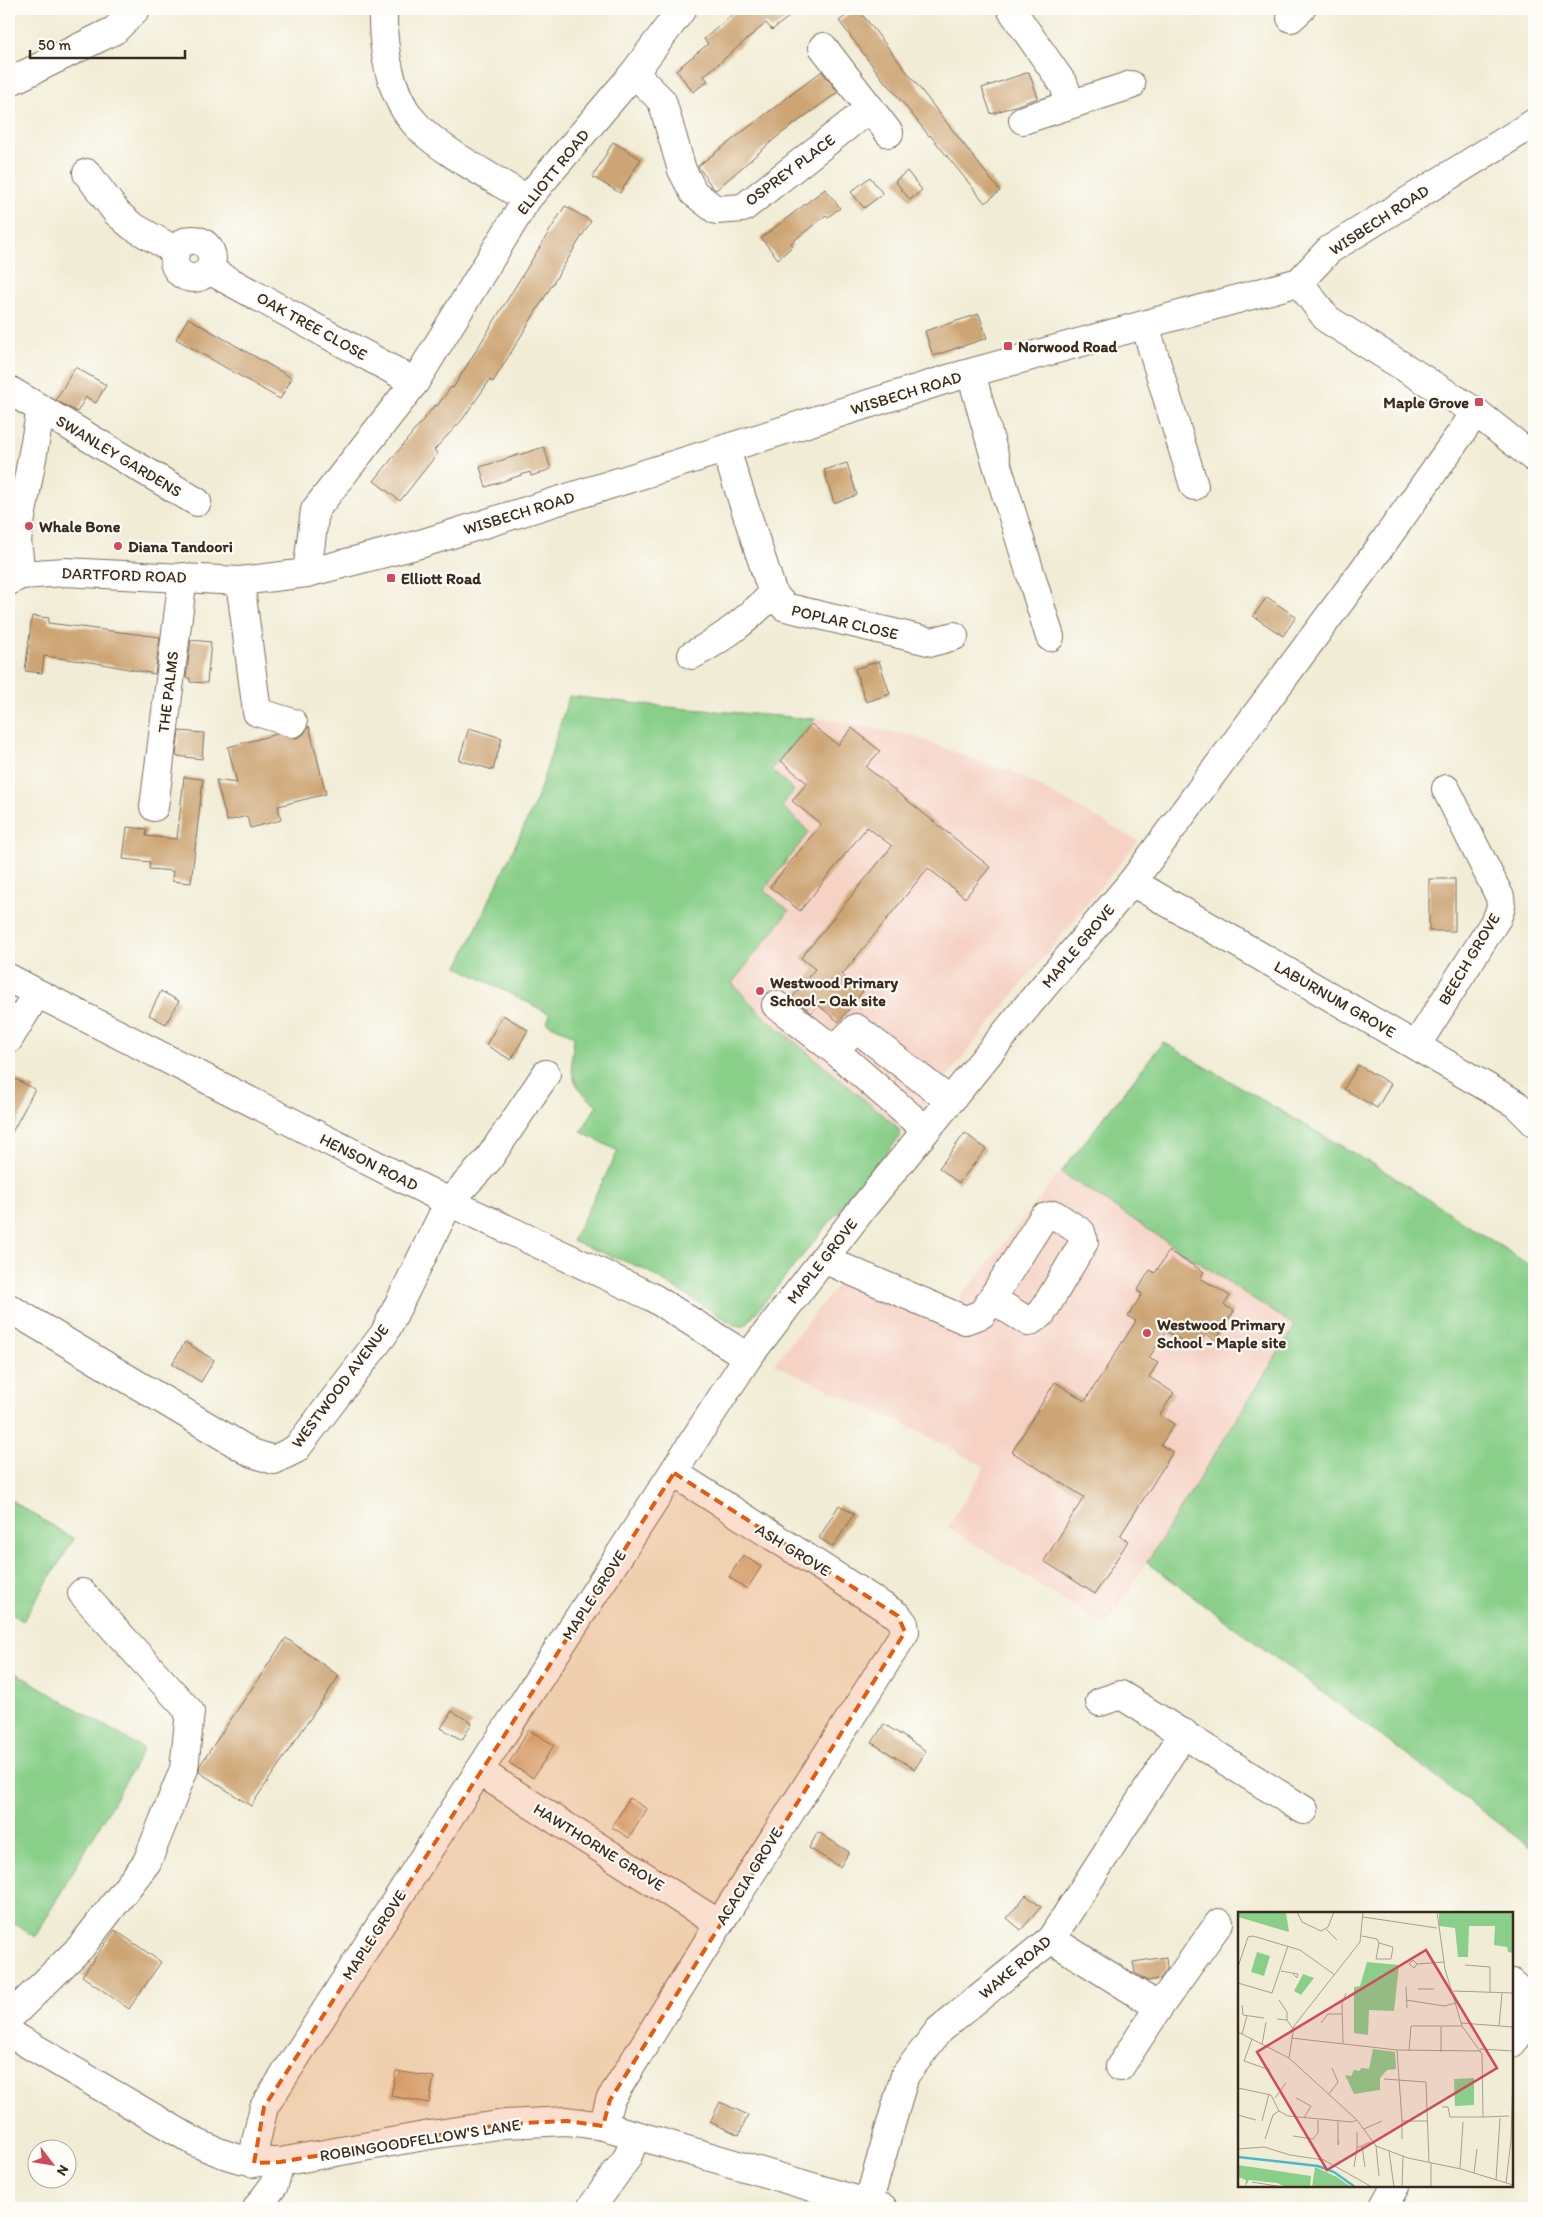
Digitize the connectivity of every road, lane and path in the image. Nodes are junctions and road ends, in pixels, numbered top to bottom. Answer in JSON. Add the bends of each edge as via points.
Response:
{"nodes":[{"id":1,"x":136,"y":9,"type":"edge"},
{"id":2,"x":383,"y":9,"type":"edge"},
{"id":3,"x":682,"y":9,"type":"edge"},
{"id":4,"x":1011,"y":9,"type":"edge"},
{"id":5,"x":823,"y":47,"type":"dead end"},
{"id":6,"x":634,"y":74,"type":"junction"},
{"id":7,"x":9,"y":82,"type":"edge"},
{"id":8,"x":1131,"y":85,"type":"dead end"},
{"id":9,"x":1070,"y":103,"type":"junction"},
{"id":10,"x":870,"y":108,"type":"junction"},
{"id":11,"x":1023,"y":120,"type":"dead end"},
{"id":12,"x":1534,"y":123,"type":"edge"},
{"id":13,"x":889,"y":133,"type":"dead end"},
{"id":14,"x":87,"y":173,"type":"dead end"},
{"id":15,"x":527,"y":199,"type":"junction"},
{"id":16,"x":1299,"y":282,"type":"junction"},
{"id":17,"x":1145,"y":325,"type":"junction"},
{"id":18,"x":971,"y":372,"type":"junction"},
{"id":19,"x":415,"y":382,"type":"junction"},
{"id":20,"x":9,"y":390,"type":"edge"},
{"id":21,"x":41,"y":409,"type":"junction"},
{"id":22,"x":1476,"y":412,"type":"junction"},
{"id":23,"x":726,"y":450,"type":"junction"},
{"id":24,"x":1534,"y":458,"type":"edge"},
{"id":25,"x":20,"y":465,"type":"edge"},
{"id":26,"x":1194,"y":486,"type":"dead end"},
{"id":27,"x":197,"y":502,"type":"dead end"},
{"id":28,"x":307,"y":573,"type":"junction"},
{"id":29,"x":183,"y":577,"type":"junction"},
{"id":30,"x":15,"y":578,"type":"edge"},
{"id":31,"x":240,"y":581,"type":"junction"},
{"id":32,"x":773,"y":594,"type":"junction"},
{"id":33,"x":954,"y":636,"type":"dead end"},
{"id":34,"x":1050,"y":637,"type":"dead end"},
{"id":35,"x":692,"y":655,"type":"dead end"},
{"id":36,"x":293,"y":723,"type":"dead end"},
{"id":37,"x":1446,"y":788,"type":"dead end"},
{"id":38,"x":154,"y":807,"type":"dead end"},
{"id":39,"x":1132,"y":882,"type":"junction"},
{"id":40,"x":9,"y":978,"type":"edge"},
{"id":41,"x":37,"y":994,"type":"junction"},
{"id":42,"x":776,"y":1005,"type":"dead end"},
{"id":43,"x":9,"y":1039,"type":"edge"},
{"id":44,"x":1416,"y":1046,"type":"junction"},
{"id":45,"x":834,"y":1050,"type":"junction"},
{"id":46,"x":546,"y":1074,"type":"dead end"},
{"id":47,"x":950,"y":1100,"type":"junction"},
{"id":48,"x":1534,"y":1122,"type":"edge"},
{"id":49,"x":926,"y":1130,"type":"junction"},
{"id":50,"x":449,"y":1202,"type":"junction"},
{"id":51,"x":823,"y":1259,"type":"junction"},
{"id":52,"x":992,"y":1299,"type":"dead end"},
{"id":53,"x":9,"y":1308,"type":"edge"},
{"id":54,"x":748,"y":1357,"type":"junction"},
{"id":55,"x":674,"y":1473,"type":"junction"},
{"id":56,"x":82,"y":1593,"type":"dead end"},
{"id":57,"x":905,"y":1632,"type":"joint"},
{"id":58,"x":1100,"y":1702,"type":"dead end"},
{"id":59,"x":1184,"y":1733,"type":"junction"},
{"id":60,"x":478,"y":1771,"type":"junction"},
{"id":61,"x":1304,"y":1810,"type":"dead end"},
{"id":62,"x":1219,"y":1923,"type":"dead end"},
{"id":63,"x":719,"y":1924,"type":"junction"},
{"id":64,"x":1051,"y":1939,"type":"junction"},
{"id":65,"x":1513,"y":1984,"type":"edge"},
{"id":66,"x":1159,"y":2007,"type":"junction"},
{"id":67,"x":9,"y":2018,"type":"edge"},
{"id":68,"x":9,"y":2033,"type":"edge"},
{"id":69,"x":1513,"y":2043,"type":"edge"},
{"id":70,"x":1120,"y":2067,"type":"dead end"},
{"id":71,"x":603,"y":2126,"type":"junction"},
{"id":72,"x":636,"y":2135,"type":"junction"},
{"id":73,"x":267,"y":2163,"type":"junction"},
{"id":74,"x":1393,"y":2187,"type":"edge"},
{"id":75,"x":875,"y":2206,"type":"edge"},
{"id":76,"x":258,"y":2208,"type":"edge"},
{"id":77,"x":591,"y":2208,"type":"edge"},
{"id":78,"x":1382,"y":2208,"type":"edge"}],
"edges":[{"from":1,"to":7,"type":"street","via":[[115,30]]},
{"from":2,"to":15,"type":"street","via":[[382,36],[396,94],[413,122],[438,143]]},
{"from":3,"to":6,"type":"street","name":"ELLIOTT ROAD"},
{"from":4,"to":9,"type":"street","via":[[1064,85]]},
{"from":5,"to":10,"type":"street"},
{"from":6,"to":10,"type":"street","name":"OSPREY PLACE","via":[[662,101],[682,170],[694,193],[716,210],[743,208]]},
{"from":6,"to":15,"type":"street","name":"ELLIOTT ROAD"},
{"from":8,"to":9,"type":"street"},
{"from":9,"to":11,"type":"street"},
{"from":10,"to":13,"type":"street"},
{"from":12,"to":16,"type":"street","name":"WISBECH ROAD","via":[[1329,250]]},
{"from":14,"to":19,"type":"street","name":"OAK TREE CLOSE","via":[[117,213],[132,226],[176,251],[175,267],[182,275],[201,277],[208,270]]},
{"from":15,"to":19,"type":"street","name":"ELLIOTT ROAD"},
{"from":16,"to":17,"type":"street","name":"WISBECH ROAD"},
{"from":16,"to":22,"type":"street","via":[[1327,319]]},
{"from":17,"to":18,"type":"street","name":"WISBECH ROAD"},
{"from":17,"to":26,"type":"street"},
{"from":18,"to":23,"type":"street","name":"WISBECH ROAD"},
{"from":18,"to":34,"type":"street"},
{"from":19,"to":28,"type":"street","name":"ELLIOTT ROAD","via":[[315,510]]},
{"from":20,"to":21,"type":"street","name":"SWANLEY GARDENS"},
{"from":21,"to":25,"type":"street","name":"SWANLEY GARDENS"},
{"from":21,"to":27,"type":"street","name":"SWANLEY GARDENS"},
{"from":22,"to":24,"type":"street"},
{"from":22,"to":39,"type":"street","name":"MAPLE GROVE","via":[[1376,553]]},
{"from":23,"to":28,"type":"street","name":"WISBECH ROAD","via":[[420,544]]},
{"from":23,"to":32,"type":"street","name":"POPLAR CLOSE"},
{"from":25,"to":30,"type":"street","name":"SWANLEY GARDENS"},
{"from":28,"to":31,"type":"street","name":"WISBECH ROAD"},
{"from":29,"to":30,"type":"street","name":"DARTFORD ROAD","via":[[65,572]]},
{"from":29,"to":31,"type":"street","name":"DARTFORD ROAD"},
{"from":29,"to":38,"type":"street","name":"THE PALMS"},
{"from":31,"to":36,"type":"street","via":[[257,712]]},
{"from":32,"to":33,"type":"street","name":"POPLAR CLOSE","via":[[785,608],[932,642]]},
{"from":32,"to":35,"type":"street","via":[[720,641]]},
{"from":37,"to":44,"type":"street","name":"BEECH GROVE","via":[[1500,897],[1501,907]]},
{"from":39,"to":44,"type":"street","name":"LABURNUM GROVE"},
{"from":39,"to":47,"type":"street","name":"MAPLE GROVE"},
{"from":40,"to":41,"type":"street","name":"HENSON ROAD"},
{"from":41,"to":43,"type":"street"},
{"from":41,"to":50,"type":"street","name":"HENSON ROAD"},
{"from":42,"to":45,"type":"street"},
{"from":44,"to":48,"type":"street","name":"LABURNUM GROVE","via":[[1516,1104]]},
{"from":45,"to":47,"type":"street","via":[[856,1028]]},
{"from":45,"to":49,"type":"street"},
{"from":46,"to":50,"type":"street","name":"WESTWOOD AVENUE","via":[[488,1160]]},
{"from":47,"to":49,"type":"street","name":"MAPLE GROVE"},
{"from":49,"to":51,"type":"street","name":"MAPLE GROVE"},
{"from":50,"to":53,"type":"street","name":"WESTWOOD AVENUE","via":[[384,1334],[296,1449],[274,1460],[252,1453]]},
{"from":50,"to":54,"type":"street","name":"HENSON ROAD","via":[[652,1297]]},
{"from":51,"to":52,"type":"street","via":[[965,1320],[982,1314]]},
{"from":51,"to":54,"type":"street","name":"MAPLE GROVE"},
{"from":54,"to":55,"type":"street","name":"MAPLE GROVE"},
{"from":55,"to":57,"type":"street","name":"ASH GROVE","via":[[898,1616]]},
{"from":55,"to":60,"type":"street","name":"MAPLE GROVE"},
{"from":56,"to":67,"type":"street","via":[[190,1712],[184,1769],[147,1862],[81,1947]]},
{"from":57,"to":63,"type":"street","name":"ACACIA GROVE"},
{"from":58,"to":59,"type":"street","via":[[1121,1695]]},
{"from":59,"to":61,"type":"street"},
{"from":59,"to":64,"type":"street","name":"WAKE ROAD"},
{"from":60,"to":63,"type":"street","name":"HAWTHORNE GROVE"},
{"from":60,"to":73,"type":"street","name":"MAPLE GROVE","via":[[264,2108],[256,2141]]},
{"from":62,"to":66,"type":"street"},
{"from":63,"to":71,"type":"street","name":"ACACIA GROVE","via":[[610,2100]]},
{"from":64,"to":66,"type":"street"},
{"from":64,"to":75,"type":"street","name":"WAKE ROAD","via":[[939,2030],[905,2075]]},
{"from":65,"to":69,"type":"street","via":[[1521,1992],[1526,2005],[1525,2025]]},
{"from":66,"to":70,"type":"street"},
{"from":68,"to":73,"type":"street","name":"ROBINGOODFELLOW'S LANE","via":[[197,2143],[226,2156]]},
{"from":71,"to":72,"type":"street","name":"ROBINGOODFELLOW'S LANE"},
{"from":71,"to":73,"type":"street","name":"ROBINGOODFELLOW'S LANE","via":[[567,2121],[505,2124]]},
{"from":72,"to":75,"type":"street","name":"ROBINGOODFELLOW'S LANE"},
{"from":72,"to":77,"type":"street","via":[[627,2158]]},
{"from":73,"to":76,"type":"street","name":"MAPLE GROVE","via":[[274,2185]]},
{"from":74,"to":78,"type":"street"}]}
